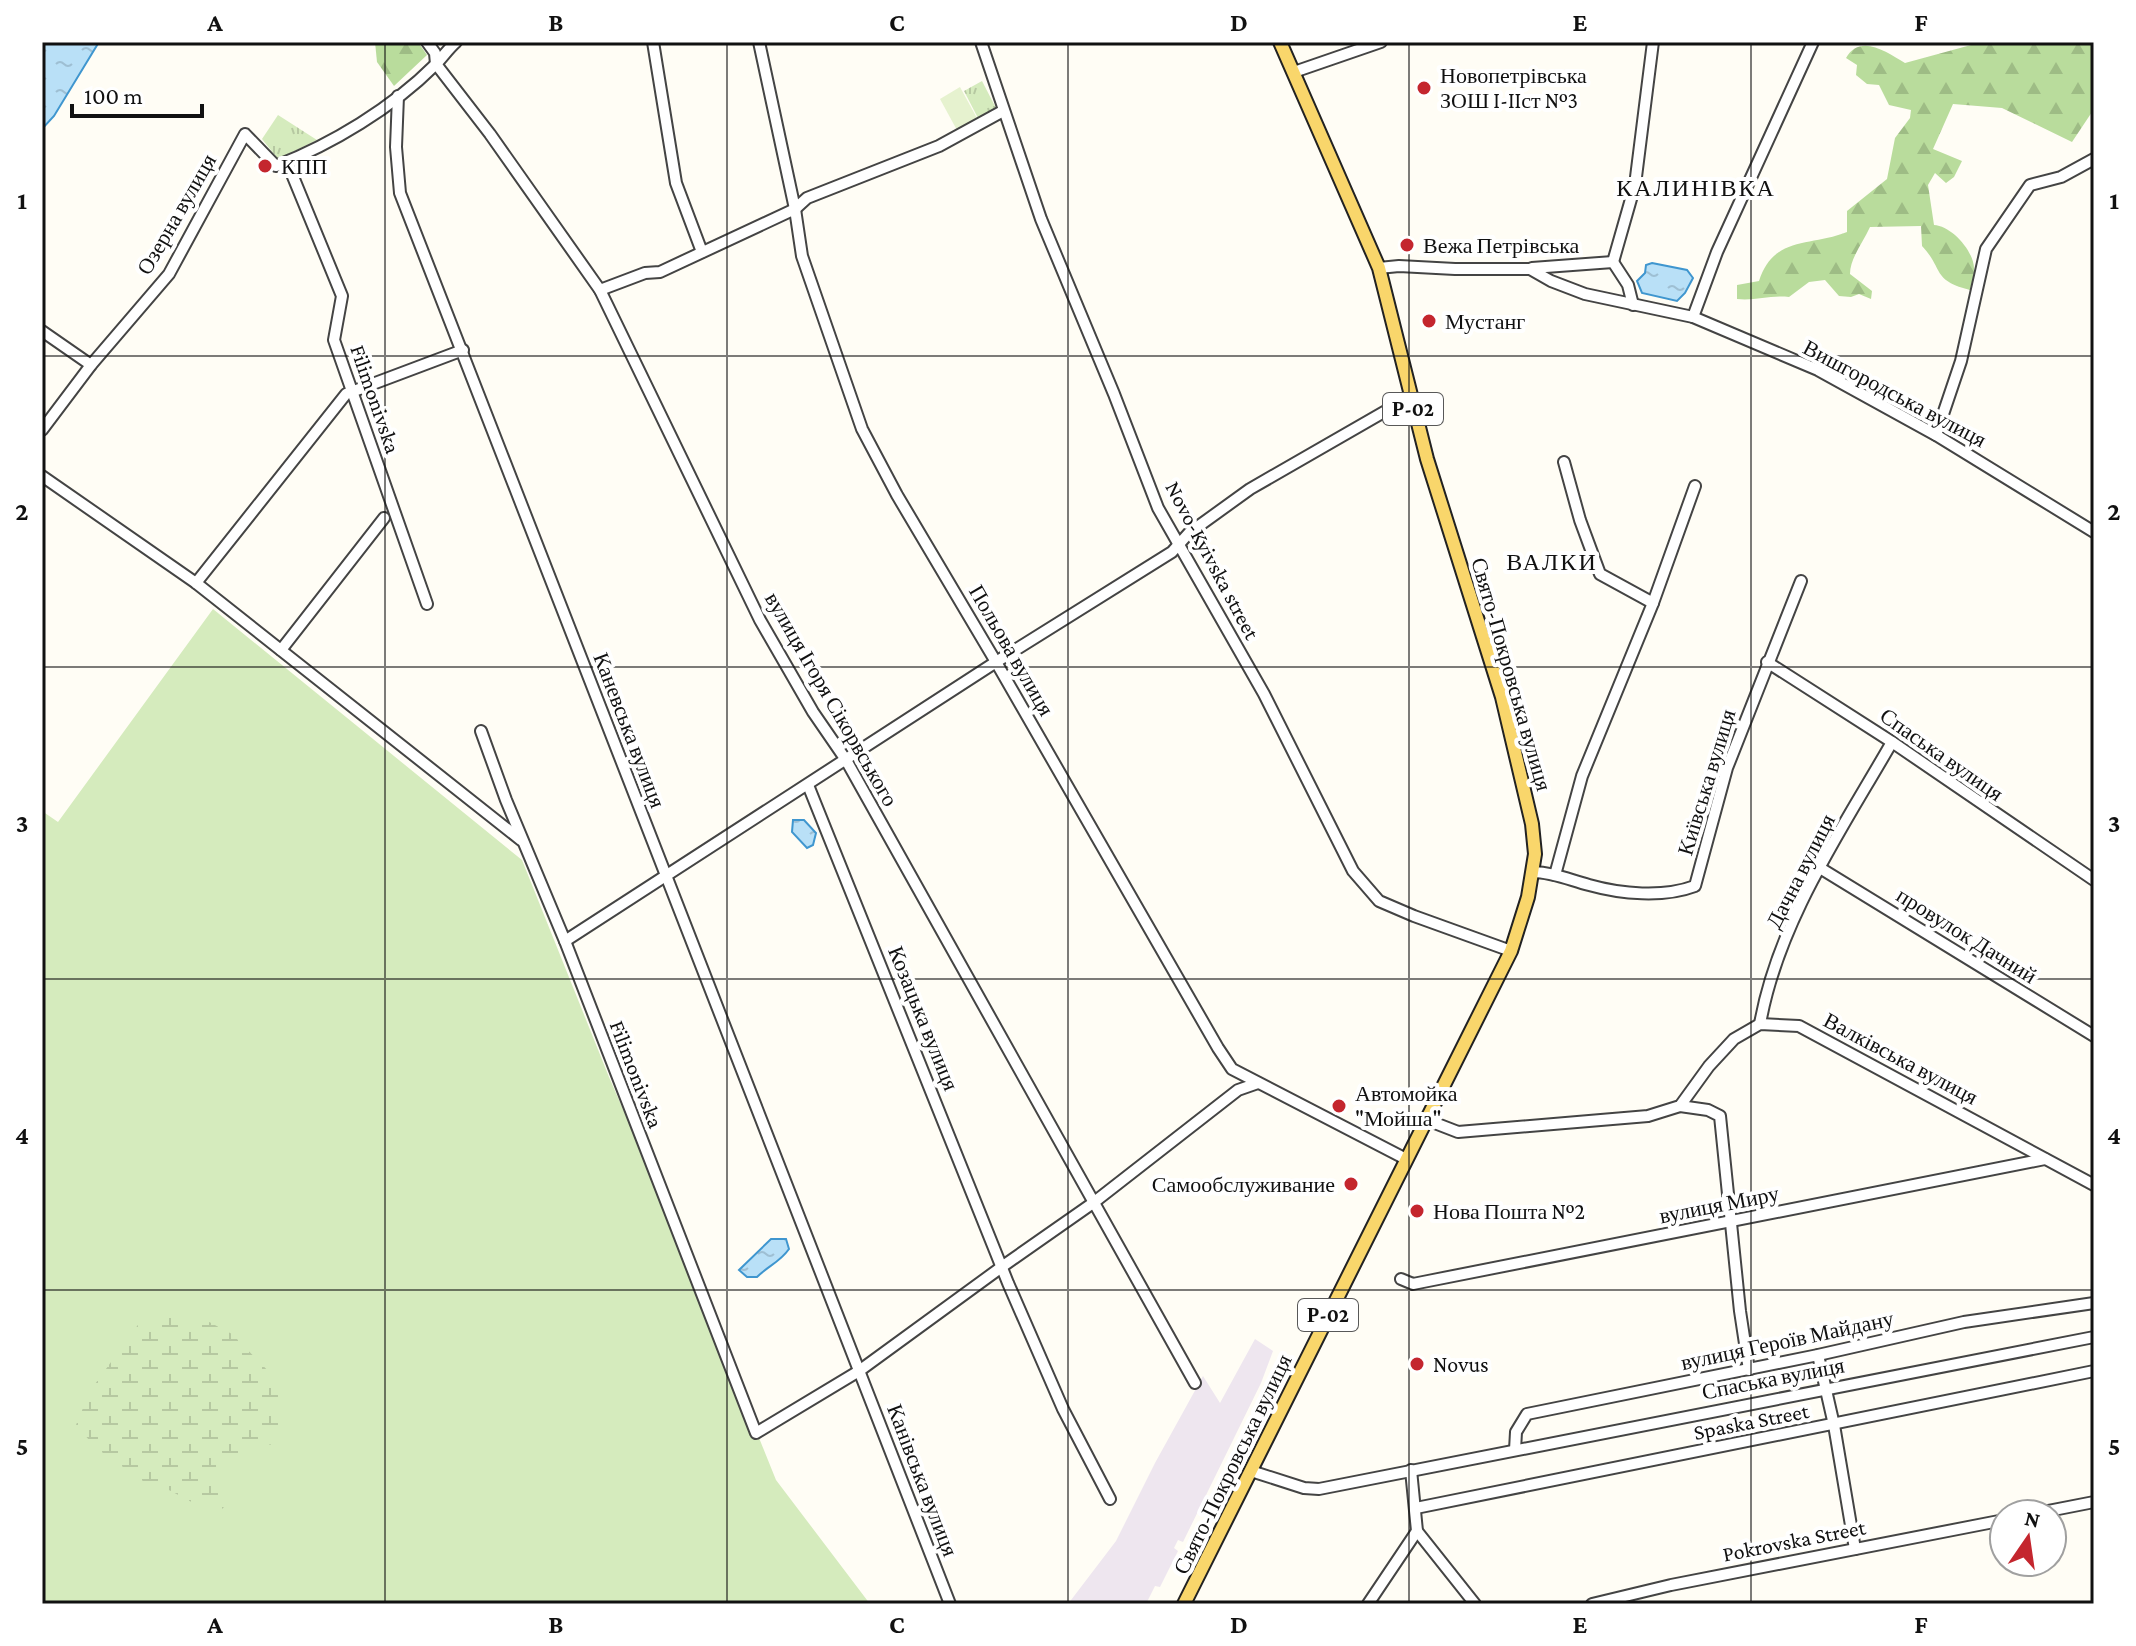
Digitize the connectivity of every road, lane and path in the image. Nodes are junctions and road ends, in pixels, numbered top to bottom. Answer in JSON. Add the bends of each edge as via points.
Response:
{"nodes":[{"id":1,"x":427,"y":42,"type":"edge"},
{"id":2,"x":456,"y":42,"type":"edge"},
{"id":3,"x":653,"y":42,"type":"edge"},
{"id":4,"x":759,"y":42,"type":"edge"},
{"id":5,"x":981,"y":42,"type":"edge"},
{"id":6,"x":1280,"y":42,"type":"edge"},
{"id":7,"x":1381,"y":42,"type":"edge"},
{"id":8,"x":1653,"y":42,"type":"edge"},
{"id":9,"x":1813,"y":42,"type":"edge"},
{"id":10,"x":436,"y":64,"type":"junction"},
{"id":11,"x":1294,"y":72,"type":"junction"},
{"id":12,"x":398,"y":96,"type":"junction"},
{"id":13,"x":1003,"y":111,"type":"junction"},
{"id":14,"x":2094,"y":159,"type":"edge"},
{"id":15,"x":287,"y":162,"type":"junction"},
{"id":16,"x":795,"y":209,"type":"junction"},
{"id":17,"x":702,"y":252,"type":"junction"},
{"id":18,"x":1613,"y":262,"type":"junction"},
{"id":19,"x":1379,"y":268,"type":"junction"},
{"id":20,"x":1530,"y":269,"type":"junction"},
{"id":21,"x":600,"y":290,"type":"junction"},
{"id":22,"x":1633,"y":305,"type":"junction"},
{"id":23,"x":1693,"y":317,"type":"junction"},
{"id":24,"x":42,"y":331,"type":"edge"},
{"id":25,"x":463,"y":350,"type":"junction"},
{"id":26,"x":91,"y":365,"type":"junction"},
{"id":27,"x":353,"y":392,"type":"junction"},
{"id":28,"x":1410,"y":397,"type":"junction"},
{"id":29,"x":42,"y":430,"type":"edge"},
{"id":30,"x":1936,"y":435,"type":"junction"},
{"id":31,"x":1564,"y":462,"type":"dead end"},
{"id":32,"x":42,"y":476,"type":"edge"},
{"id":33,"x":1695,"y":486,"type":"dead end"},
{"id":34,"x":384,"y":518,"type":"dead end"},
{"id":35,"x":2094,"y":532,"type":"edge"},
{"id":36,"x":1178,"y":546,"type":"junction"},
{"id":37,"x":1801,"y":581,"type":"dead end"},
{"id":38,"x":196,"y":583,"type":"junction"},
{"id":39,"x":1653,"y":603,"type":"junction"},
{"id":40,"x":427,"y":604,"type":"dead end"},
{"id":41,"x":281,"y":650,"type":"junction"},
{"id":42,"x":996,"y":662,"type":"junction"},
{"id":43,"x":1767,"y":662,"type":"junction"},
{"id":44,"x":481,"y":731,"type":"dead end"},
{"id":45,"x":1892,"y":742,"type":"junction"},
{"id":46,"x":846,"y":760,"type":"junction"},
{"id":47,"x":808,"y":785,"type":"junction"},
{"id":48,"x":524,"y":842,"type":"junction"},
{"id":49,"x":1820,"y":868,"type":"junction"},
{"id":50,"x":1533,"y":872,"type":"junction"},
{"id":51,"x":1555,"y":875,"type":"junction"},
{"id":52,"x":666,"y":878,"type":"junction"},
{"id":53,"x":2094,"y":880,"type":"edge"},
{"id":54,"x":565,"y":941,"type":"junction"},
{"id":55,"x":1511,"y":951,"type":"junction"},
{"id":56,"x":1760,"y":1024,"type":"junction"},
{"id":57,"x":2094,"y":1036,"type":"edge"},
{"id":58,"x":1258,"y":1083,"type":"junction"},
{"id":59,"x":1680,"y":1106,"type":"junction"},
{"id":60,"x":1427,"y":1120,"type":"junction"},
{"id":61,"x":1406,"y":1159,"type":"junction"},
{"id":62,"x":2045,"y":1159,"type":"junction"},
{"id":63,"x":2094,"y":1185,"type":"edge"},
{"id":64,"x":1093,"y":1203,"type":"junction"},
{"id":65,"x":1730,"y":1223,"type":"junction"},
{"id":66,"x":1003,"y":1266,"type":"junction"},
{"id":67,"x":1401,"y":1279,"type":"dead end"},
{"id":68,"x":2094,"y":1303,"type":"edge"},
{"id":69,"x":2094,"y":1337,"type":"edge"},
{"id":70,"x":1818,"y":1355,"type":"junction"},
{"id":71,"x":1749,"y":1370,"type":"junction"},
{"id":72,"x":859,"y":1371,"type":"junction"},
{"id":73,"x":2094,"y":1371,"type":"edge"},
{"id":74,"x":1195,"y":1383,"type":"dead end"},
{"id":75,"x":1826,"y":1388,"type":"junction"},
{"id":76,"x":1834,"y":1425,"type":"junction"},
{"id":77,"x":1515,"y":1450,"type":"junction"},
{"id":78,"x":1411,"y":1470,"type":"junction"},
{"id":79,"x":1251,"y":1471,"type":"junction"},
{"id":80,"x":1110,"y":1499,"type":"dead end"},
{"id":81,"x":2094,"y":1502,"type":"edge"},
{"id":82,"x":2068,"y":1507,"type":"edge"},
{"id":83,"x":1416,"y":1508,"type":"junction"},
{"id":84,"x":1988,"y":1523,"type":"edge"},
{"id":85,"x":1417,"y":1531,"type":"junction"},
{"id":86,"x":1855,"y":1549,"type":"junction"},
{"id":87,"x":950,"y":1604,"type":"edge"},
{"id":88,"x":1184,"y":1604,"type":"edge"},
{"id":89,"x":1368,"y":1604,"type":"edge"},
{"id":90,"x":1475,"y":1604,"type":"edge"},
{"id":91,"x":1592,"y":1604,"type":"edge"}],
"edges":[{"from":1,"to":10,"type":"street","name":"вулиця Ігоря Сікорвського"},
{"from":2,"to":10,"type":"street"},
{"from":3,"to":17,"type":"street","via":[[676,183]]},
{"from":4,"to":16,"type":"street","name":"Польова вулиця"},
{"from":5,"to":13,"type":"street","name":"Novo-Kyivska street"},
{"from":6,"to":11,"type":"main road","name":"Свято-Покровська вулиця","number":"Р-02"},
{"from":7,"to":11,"type":"street"},
{"from":8,"to":18,"type":"street","via":[[1635,185]]},
{"from":9,"to":23,"type":"street"},
{"from":10,"to":12,"type":"street"},
{"from":10,"to":21,"type":"street","name":"вулиця Ігоря Сікорвського"},
{"from":11,"to":19,"type":"main road","name":"Свято-Покровська вулиця","number":"Р-02"},
{"from":12,"to":15,"type":"street","via":[[336,141]]},
{"from":12,"to":25,"type":"street","name":"Каневська вулиця","via":[[400,193]]},
{"from":13,"to":16,"type":"street","via":[[939,146],[807,198]]},
{"from":13,"to":36,"type":"street","name":"Novo-Kyivska street","via":[[1041,219]]},
{"from":14,"to":30,"type":"street","via":[[2061,177],[2030,185],[1986,249],[1961,361]]},
{"from":15,"to":26,"type":"street","name":"Озерна вулиця","via":[[276,166],[245,134],[169,274]]},
{"from":15,"to":27,"type":"street","name":"Filimonivska","via":[[342,296],[334,340]]},
{"from":16,"to":17,"type":"street"},
{"from":16,"to":42,"type":"street","name":"Польова вулиця","via":[[802,256],[862,429]]},
{"from":17,"to":21,"type":"street","via":[[660,272]]},
{"from":18,"to":20,"type":"street","name":"Вишгородська вулиця"},
{"from":18,"to":22,"type":"street"},
{"from":19,"to":20,"type":"street","name":"Вишгородська вулиця"},
{"from":19,"to":28,"type":"main road","name":"Свято-Покровська вулиця","number":"Р-02"},
{"from":20,"to":22,"type":"street","name":"Вишгородська вулиця","via":[[1585,294]]},
{"from":21,"to":46,"type":"street","name":"вулиця Ігоря Сікорвського","via":[[760,620]]},
{"from":22,"to":23,"type":"street","name":"Вишгородська вулиця"},
{"from":23,"to":30,"type":"street","name":"Вишгородська вулиця","via":[[1818,370]]},
{"from":24,"to":26,"type":"street"},
{"from":25,"to":27,"type":"street"},
{"from":25,"to":52,"type":"street","name":"Каневська вулиця"},
{"from":26,"to":29,"type":"street","name":"Озерна вулиця"},
{"from":27,"to":38,"type":"street","via":[[346,394]]},
{"from":27,"to":40,"type":"street","name":"Filimonivska"},
{"from":28,"to":36,"type":"street","via":[[1250,489]]},
{"from":28,"to":50,"type":"main road","name":"Свято-Покровська вулиця","number":"Р-02","via":[[1502,697],[1532,824]]},
{"from":30,"to":35,"type":"street","name":"Вишгородська вулиця"},
{"from":31,"to":39,"type":"street","via":[[1600,574]]},
{"from":32,"to":38,"type":"street"},
{"from":33,"to":39,"type":"street"},
{"from":34,"to":41,"type":"street"},
{"from":36,"to":42,"type":"street"},
{"from":36,"to":55,"type":"street","name":"Novo-Kyivska street","via":[[1264,694],[1364,887],[1379,901]]},
{"from":37,"to":43,"type":"street","name":"Київська вулиця"},
{"from":38,"to":41,"type":"street"},
{"from":39,"to":51,"type":"street","via":[[1582,776]]},
{"from":41,"to":48,"type":"street"},
{"from":42,"to":46,"type":"street"},
{"from":42,"to":58,"type":"street","name":"Польова вулиця","via":[[1218,1048],[1232,1069]]},
{"from":43,"to":45,"type":"street","name":"Спаська вулиця"},
{"from":43,"to":51,"type":"street","name":"Київська вулиця","via":[[1727,768],[1695,886],[1679,892],[1632,892]]},
{"from":44,"to":48,"type":"street","name":"Filimonivska"},
{"from":45,"to":49,"type":"street","name":"Дачна вулиця"},
{"from":45,"to":53,"type":"street","name":"Спаська вулиця"},
{"from":46,"to":47,"type":"street"},
{"from":46,"to":64,"type":"street","name":"вулиця Ігоря Сікорвського"},
{"from":47,"to":52,"type":"street"},
{"from":47,"to":66,"type":"street","name":"Козацька вулиця"},
{"from":48,"to":54,"type":"street","name":"Filimonivska"},
{"from":49,"to":56,"type":"street","name":"Дачна вулиця","via":[[1777,964]]},
{"from":49,"to":57,"type":"street","name":"провулок Дачний"},
{"from":50,"to":51,"type":"street","name":"Київська вулиця"},
{"from":50,"to":55,"type":"main road","name":"Свято-Покровська вулиця","number":"Р-02"},
{"from":52,"to":54,"type":"street"},
{"from":52,"to":72,"type":"street","name":"Каневська вулиця"},
{"from":54,"to":72,"type":"street","name":"Filimonivska","via":[[756,1433]]},
{"from":55,"to":60,"type":"main road","name":"Свято-Покровська вулиця","number":"Р-02"},
{"from":56,"to":59,"type":"street","via":[[1734,1039]]},
{"from":56,"to":62,"type":"street","name":"Валківська вулиця","via":[[1799,1026]]},
{"from":58,"to":61,"type":"street","name":"Польова вулиця"},
{"from":58,"to":64,"type":"street","via":[[1238,1090]]},
{"from":59,"to":60,"type":"street","via":[[1648,1116],[1476,1132],[1458,1132]]},
{"from":59,"to":65,"type":"street","via":[[1720,1116]]},
{"from":60,"to":61,"type":"main road","name":"Свято-Покровська вулиця","number":"Р-02"},
{"from":61,"to":79,"type":"main road","name":"Свято-Покровська вулиця","number":"Р-02"},
{"from":62,"to":63,"type":"street","name":"Валківська вулиця"},
{"from":62,"to":65,"type":"street","name":"вулиця Миру"},
{"from":64,"to":66,"type":"street"},
{"from":64,"to":74,"type":"street","name":"вулиця Ігоря Сікорвського"},
{"from":65,"to":67,"type":"street","name":"вулиця Миру","via":[[1413,1284]]},
{"from":65,"to":71,"type":"street"},
{"from":66,"to":72,"type":"street"},
{"from":66,"to":80,"type":"street","name":"Козацька вулиця","via":[[1063,1409]]},
{"from":68,"to":70,"type":"street","name":"вулиця Героїв Майдану","via":[[1964,1322]]},
{"from":69,"to":75,"type":"street","name":"Спаська вулиця"},
{"from":70,"to":71,"type":"street","name":"вулиця Героїв Майдану"},
{"from":70,"to":75,"type":"street"},
{"from":71,"to":77,"type":"street","name":"вулиця Героїв Майдану","via":[[1527,1414],[1516,1432]]},
{"from":72,"to":87,"type":"street","name":"Канівська вулиця"},
{"from":73,"to":76,"type":"street","name":"Spaska Street"},
{"from":75,"to":76,"type":"street"},
{"from":75,"to":77,"type":"street","name":"Спаська вулиця"},
{"from":76,"to":83,"type":"street","name":"Spaska Street"},
{"from":76,"to":86,"type":"street"},
{"from":77,"to":78,"type":"street","name":"Спаська вулиця"},
{"from":78,"to":79,"type":"street","name":"Спаська вулиця","via":[[1319,1489]]},
{"from":78,"to":83,"type":"street"},
{"from":79,"to":88,"type":"main road","name":"Свято-Покровська вулиця","number":"Р-02"},
{"from":81,"to":82,"type":"street"},
{"from":83,"to":85,"type":"street"},
{"from":84,"to":86,"type":"street","name":"Pokrovska Street"},
{"from":85,"to":89,"type":"street"},
{"from":85,"to":90,"type":"street"},
{"from":86,"to":91,"type":"street","name":"Pokrovska Street"}]}
